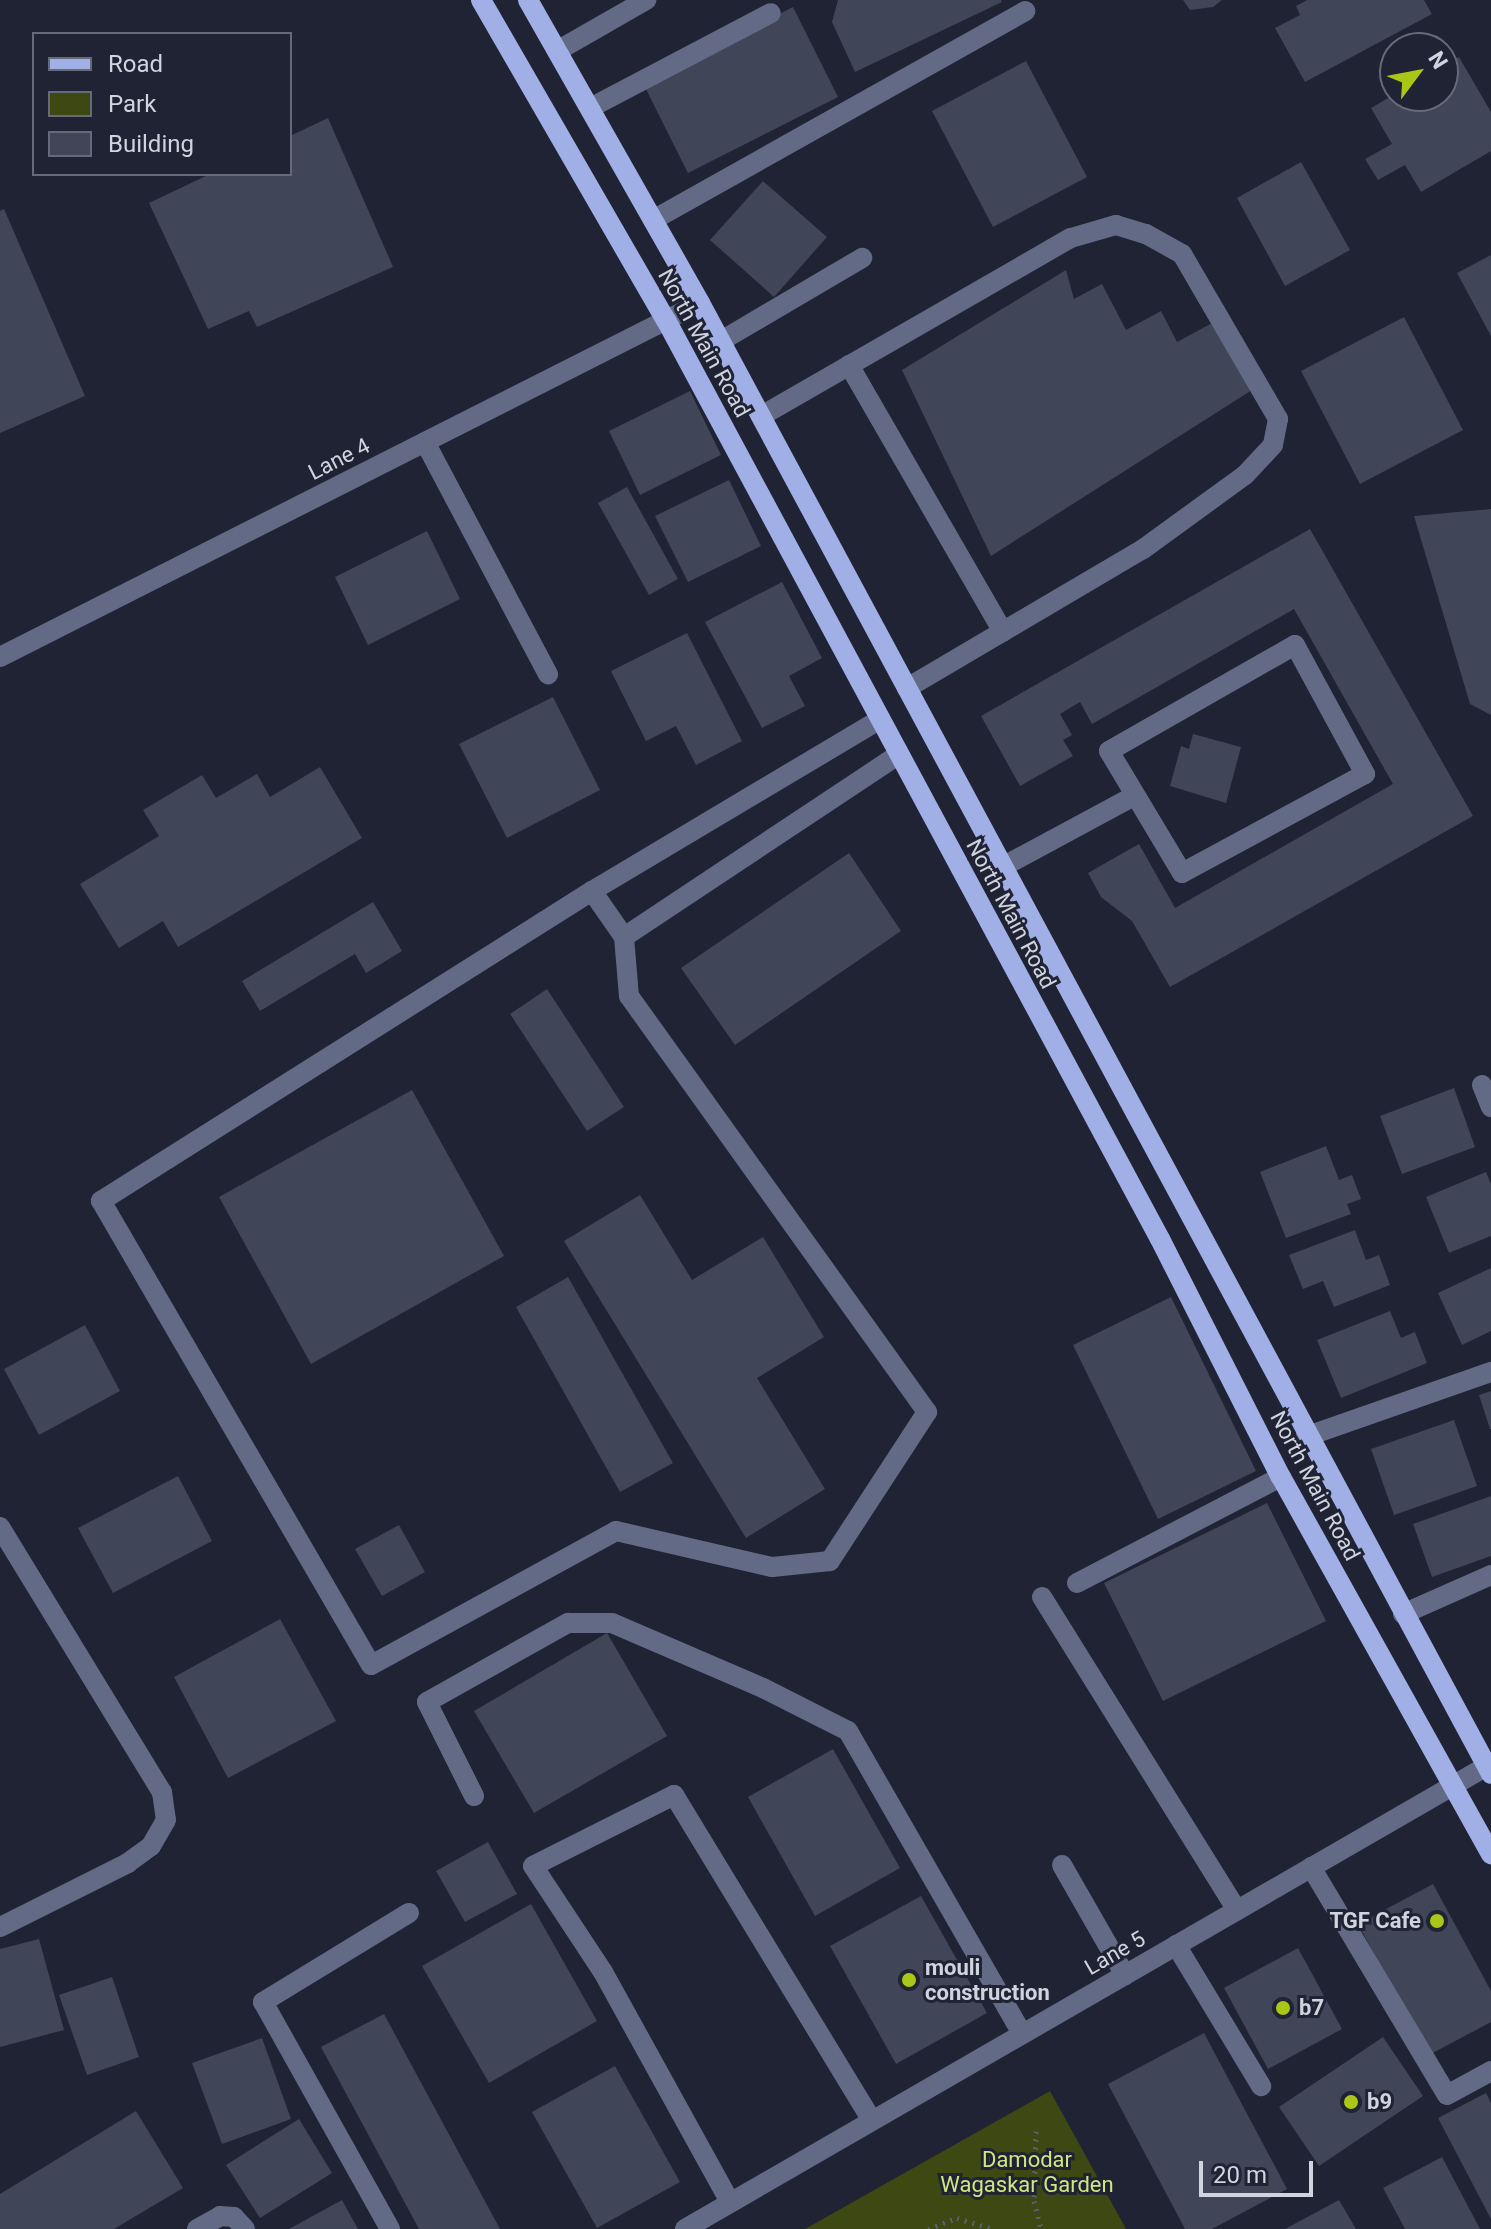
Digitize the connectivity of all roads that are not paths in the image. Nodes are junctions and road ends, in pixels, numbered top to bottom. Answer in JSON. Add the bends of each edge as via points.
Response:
{"nodes":[{"id":1,"x":481,"y":0,"type":"edge"},
{"id":2,"x":528,"y":0,"type":"edge"},
{"id":3,"x":646,"y":0,"type":"edge"},
{"id":4,"x":1025,"y":11,"type":"dead end"},
{"id":5,"x":771,"y":13,"type":"dead end"},
{"id":6,"x":557,"y":51,"type":"junction"},
{"id":7,"x":590,"y":108,"type":"junction"},
{"id":8,"x":653,"y":220,"type":"junction"},
{"id":9,"x":862,"y":258,"type":"dead end"},
{"id":10,"x":700,"y":303,"type":"junction"},
{"id":11,"x":666,"y":320,"type":"junction"},
{"id":12,"x":721,"y":341,"type":"junction"},
{"id":13,"x":849,"y":365,"type":"junction"},
{"id":14,"x":761,"y":416,"type":"junction"},
{"id":15,"x":425,"y":442,"type":"junction"},
{"id":16,"x":1003,"y":632,"type":"junction"},
{"id":17,"x":0,"y":657,"type":"edge"},
{"id":18,"x":548,"y":674,"type":"dead end"},
{"id":19,"x":907,"y":688,"type":"junction"},
{"id":20,"x":879,"y":720,"type":"junction"},
{"id":21,"x":898,"y":755,"type":"junction"},
{"id":22,"x":1132,"y":797,"type":"junction"},
{"id":23,"x":1004,"y":866,"type":"junction"},
{"id":24,"x":592,"y":891,"type":"junction"},
{"id":25,"x":624,"y":937,"type":"junction"},
{"id":26,"x":1482,"y":1085,"type":"dead end"},
{"id":27,"x":1491,"y":1107,"type":"edge"},
{"id":28,"x":1491,"y":1372,"type":"edge"},
{"id":29,"x":1305,"y":1437,"type":"junction"},
{"id":30,"x":1281,"y":1477,"type":"junction"},
{"id":31,"x":0,"y":1527,"type":"edge"},
{"id":32,"x":1491,"y":1575,"type":"edge"},
{"id":33,"x":1077,"y":1583,"type":"dead end"},
{"id":34,"x":1042,"y":1597,"type":"dead end"},
{"id":35,"x":1403,"y":1614,"type":"junction"},
{"id":36,"x":1489,"y":1770,"type":"edge"},
{"id":37,"x":1452,"y":1787,"type":"junction"},
{"id":38,"x":474,"y":1796,"type":"dead end"},
{"id":39,"x":1491,"y":1855,"type":"edge"},
{"id":40,"x":1062,"y":1865,"type":"dead end"},
{"id":41,"x":1311,"y":1867,"type":"junction"},
{"id":42,"x":1237,"y":1910,"type":"junction"},
{"id":43,"x":409,"y":1913,"type":"dead end"},
{"id":44,"x":0,"y":1927,"type":"edge"},
{"id":45,"x":1176,"y":1945,"type":"junction"},
{"id":46,"x":1125,"y":1975,"type":"junction"},
{"id":47,"x":1022,"y":2034,"type":"junction"},
{"id":48,"x":1491,"y":2071,"type":"edge"},
{"id":49,"x":1261,"y":2086,"type":"dead end"},
{"id":50,"x":872,"y":2121,"type":"junction"},
{"id":51,"x":730,"y":2202,"type":"junction"},
{"id":52,"x":197,"y":2229,"type":"edge"},
{"id":53,"x":245,"y":2229,"type":"edge"},
{"id":54,"x":390,"y":2229,"type":"edge"},
{"id":55,"x":685,"y":2229,"type":"edge"}],
"edges":[{"from":1,"to":11,"type":"main road","name":"North Main Road"},
{"from":2,"to":6,"type":"main road","name":"North Main Road"},
{"from":3,"to":6,"type":"street"},
{"from":4,"to":8,"type":"street"},
{"from":5,"to":7,"type":"street"},
{"from":6,"to":7,"type":"main road","name":"North Main Road"},
{"from":7,"to":8,"type":"main road","name":"North Main Road"},
{"from":8,"to":10,"type":"main road","name":"North Main Road"},
{"from":9,"to":12,"type":"street"},
{"from":10,"to":11,"type":"street","name":"Lane 4"},
{"from":10,"to":12,"type":"main road","name":"North Main Road"},
{"from":11,"to":15,"type":"street","name":"Lane 4"},
{"from":11,"to":20,"type":"main road","name":"North Main Road"},
{"from":12,"to":14,"type":"main road","name":"North Main Road"},
{"from":13,"to":14,"type":"street"},
{"from":13,"to":16,"type":"street"},
{"from":13,"to":16,"type":"street","via":[[1071,238],[1116,225],[1182,254],[1278,419],[1273,445],[1245,475],[1143,549]]},
{"from":14,"to":19,"type":"main road","name":"North Main Road"},
{"from":15,"to":17,"type":"street","name":"Lane 4"},
{"from":15,"to":18,"type":"street"},
{"from":16,"to":19,"type":"street"},
{"from":19,"to":23,"type":"main road","name":"North Main Road"},
{"from":20,"to":21,"type":"main road","name":"North Main Road"},
{"from":20,"to":24,"type":"street"},
{"from":21,"to":25,"type":"street"},
{"from":21,"to":30,"type":"main road","name":"North Main Road"},
{"from":22,"to":22,"type":"street","via":[[1109,751],[1295,645],[1365,774],[1182,873]]},
{"from":22,"to":23,"type":"street"},
{"from":23,"to":29,"type":"main road","name":"North Main Road"},
{"from":24,"to":25,"type":"street"},
{"from":24,"to":25,"type":"street","via":[[101,1201],[371,1665],[616,1531],[772,1567],[830,1561],[927,1412],[629,996]]},
{"from":26,"to":27,"type":"street"},
{"from":28,"to":29,"type":"street"},
{"from":29,"to":35,"type":"main road","name":"North Main Road"},
{"from":30,"to":33,"type":"street"},
{"from":30,"to":37,"type":"main road","name":"North Main Road"},
{"from":31,"to":44,"type":"street","via":[[162,1792],[166,1820],[151,1846],[128,1863]]},
{"from":32,"to":35,"type":"street"},
{"from":34,"to":42,"type":"street"},
{"from":35,"to":36,"type":"main road","name":"North Main Road"},
{"from":36,"to":37,"type":"street","name":"Lane 5"},
{"from":37,"to":39,"type":"main road","name":"North Main Road"},
{"from":37,"to":41,"type":"street","name":"Lane 5"},
{"from":38,"to":47,"type":"street","via":[[427,1702],[568,1623],[612,1623],[750,1682],[848,1731]]},
{"from":40,"to":46,"type":"street"},
{"from":41,"to":42,"type":"street","name":"Lane 5"},
{"from":41,"to":48,"type":"street","via":[[1447,2095]]},
{"from":42,"to":45,"type":"street","name":"Lane 5"},
{"from":43,"to":54,"type":"street","via":[[263,2002]]},
{"from":45,"to":46,"type":"street","name":"Lane 5"},
{"from":45,"to":49,"type":"street"},
{"from":46,"to":47,"type":"street","name":"Lane 5"},
{"from":47,"to":50,"type":"street","name":"Lane 5"},
{"from":50,"to":51,"type":"street","name":"Lane 5"},
{"from":50,"to":51,"type":"street","via":[[674,1795],[533,1866],[603,1972]]},
{"from":51,"to":55,"type":"street","name":"Lane 5"},
{"from":52,"to":53,"type":"street","via":[[220,2216],[234,2217]]}]}
